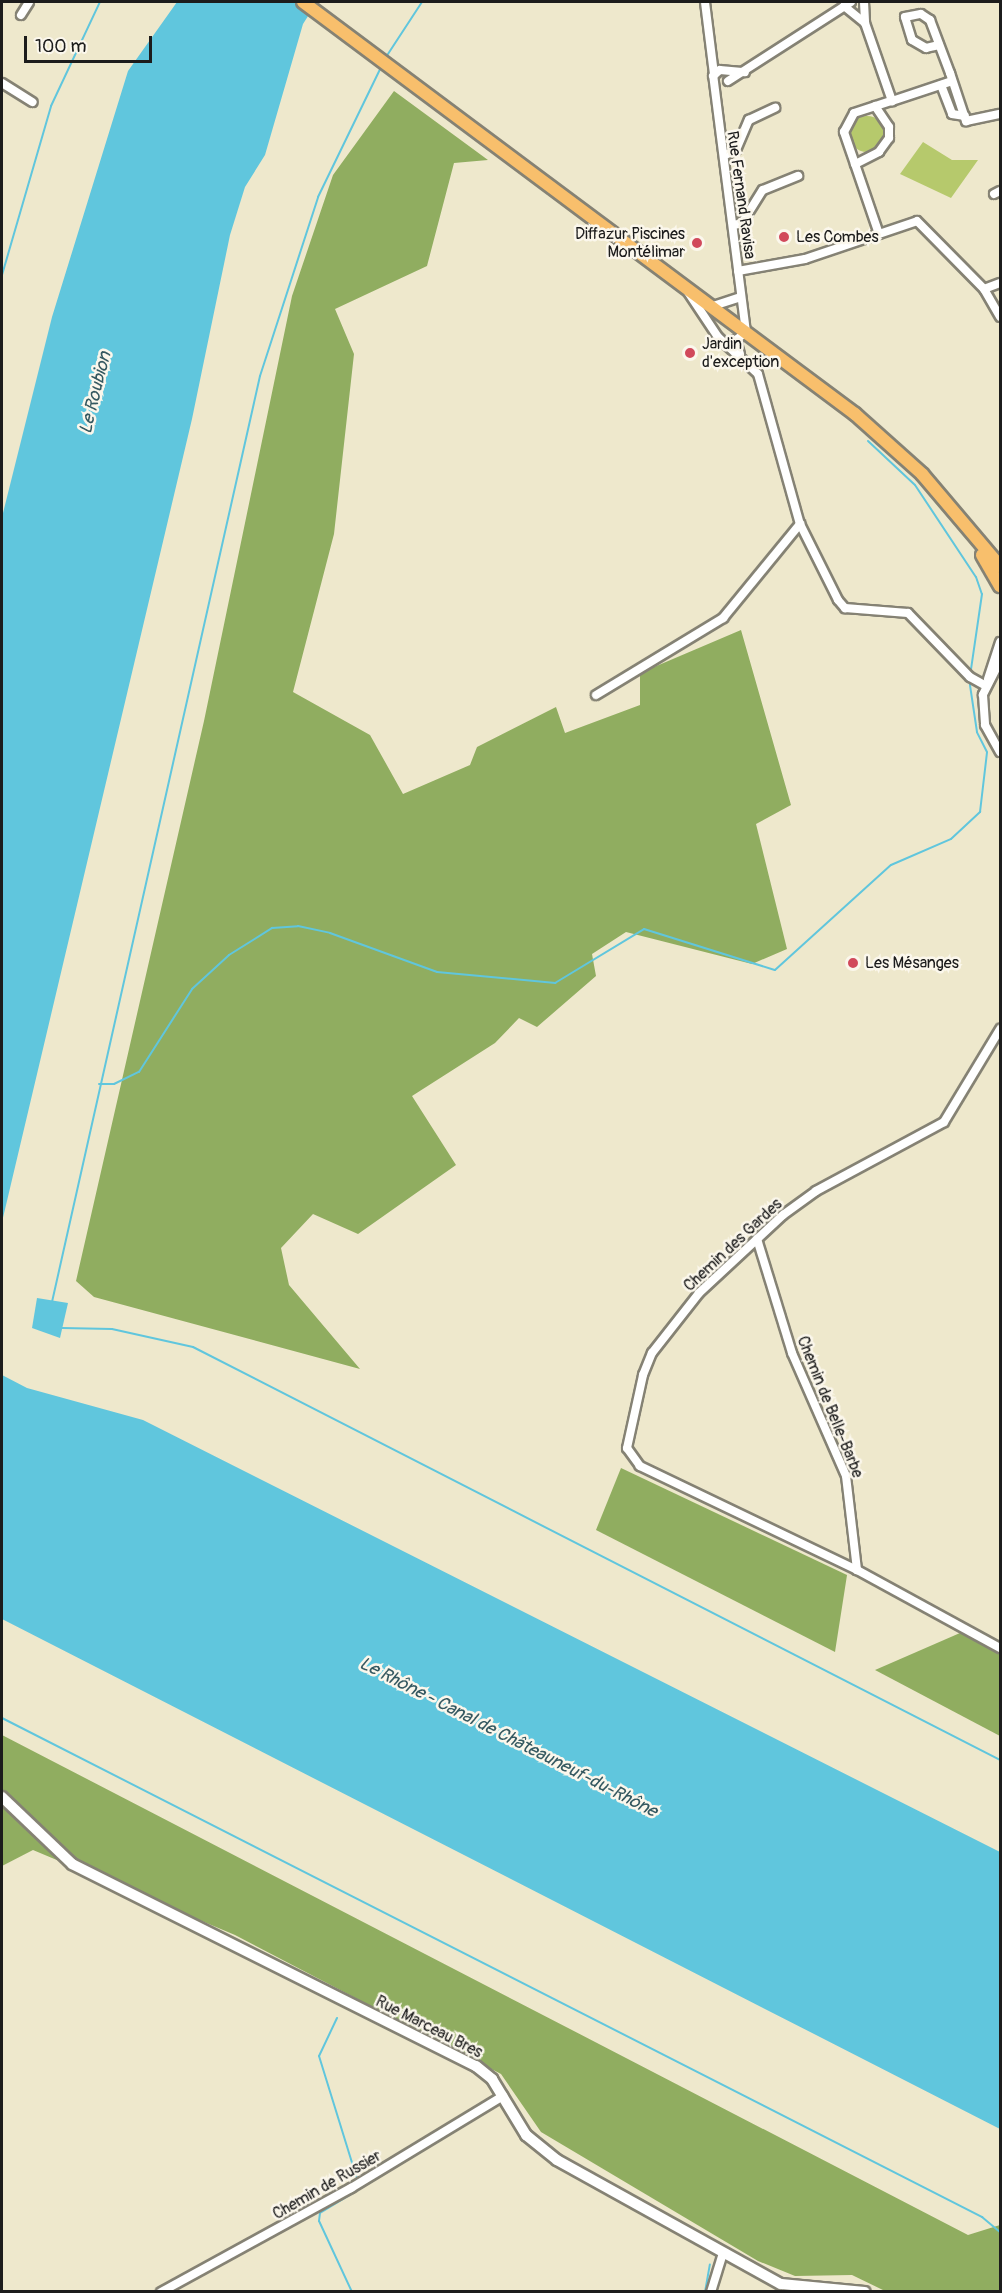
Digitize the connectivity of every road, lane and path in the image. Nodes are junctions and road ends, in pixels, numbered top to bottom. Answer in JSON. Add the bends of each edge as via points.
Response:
{"nodes":[{"id":1,"x":29,"y":2,"type":"edge"},
{"id":2,"x":303,"y":2,"type":"edge"},
{"id":3,"x":705,"y":2,"type":"edge"},
{"id":4,"x":864,"y":2,"type":"edge"},
{"id":5,"x":848,"y":4,"type":"edge"},
{"id":6,"x":21,"y":15,"type":"dead end"},
{"id":7,"x":865,"y":24,"type":"junction"},
{"id":8,"x":939,"y":45,"type":"junction"},
{"id":9,"x":721,"y":77,"type":"junction"},
{"id":10,"x":952,"y":81,"type":"junction"},
{"id":11,"x":2,"y":84,"type":"edge"},
{"id":12,"x":941,"y":85,"type":"junction"},
{"id":13,"x":892,"y":101,"type":"junction"},
{"id":14,"x":32,"y":102,"type":"dead end"},
{"id":15,"x":875,"y":106,"type":"junction"},
{"id":16,"x":775,"y":108,"type":"dead end"},
{"id":17,"x":1000,"y":114,"type":"edge"},
{"id":18,"x":965,"y":116,"type":"junction"},
{"id":19,"x":849,"y":147,"type":"junction"},
{"id":20,"x":725,"y":155,"type":"junction"},
{"id":21,"x":868,"y":158,"type":"junction"},
{"id":22,"x":855,"y":164,"type":"junction"},
{"id":23,"x":798,"y":176,"type":"dead end"},
{"id":24,"x":734,"y":225,"type":"junction"},
{"id":25,"x":879,"y":234,"type":"junction"},
{"id":26,"x":738,"y":271,"type":"junction"},
{"id":27,"x":1000,"y":283,"type":"edge"},
{"id":28,"x":686,"y":288,"type":"junction"},
{"id":29,"x":984,"y":289,"type":"junction"},
{"id":30,"x":740,"y":297,"type":"junction"},
{"id":31,"x":710,"y":307,"type":"junction"},
{"id":32,"x":1000,"y":317,"type":"edge"},
{"id":33,"x":746,"y":332,"type":"junction"},
{"id":34,"x":743,"y":358,"type":"junction"},
{"id":35,"x":800,"y":524,"type":"junction"},
{"id":36,"x":970,"y":533,"type":"junction"},
{"id":37,"x":1000,"y":566,"type":"edge"},
{"id":38,"x":1000,"y":586,"type":"edge"},
{"id":39,"x":1000,"y":642,"type":"edge"},
{"id":40,"x":1000,"y":661,"type":"edge"},
{"id":41,"x":987,"y":683,"type":"junction"},
{"id":42,"x":596,"y":695,"type":"dead end"},
{"id":43,"x":1000,"y":752,"type":"edge"},
{"id":44,"x":1000,"y":1029,"type":"edge"},
{"id":45,"x":757,"y":1239,"type":"junction"},
{"id":46,"x":857,"y":1570,"type":"junction"},
{"id":47,"x":1000,"y":1647,"type":"edge"},
{"id":48,"x":2,"y":1797,"type":"edge"},
{"id":49,"x":503,"y":2096,"type":"junction"},
{"id":50,"x":723,"y":2253,"type":"junction"},
{"id":51,"x":161,"y":2292,"type":"edge"},
{"id":52,"x":711,"y":2292,"type":"edge"},
{"id":53,"x":865,"y":2292,"type":"edge"}],
"edges":[{"from":1,"to":6,"type":"street"},
{"from":2,"to":28,"type":"main road"},
{"from":3,"to":9,"type":"street","via":[[712,62]]},
{"from":4,"to":7,"type":"street"},
{"from":5,"to":7,"type":"street"},
{"from":5,"to":9,"type":"street","via":[[745,72]]},
{"from":7,"to":13,"type":"street"},
{"from":8,"to":8,"type":"street","via":[[930,21],[921,14],[905,17],[912,40],[926,48]]},
{"from":8,"to":10,"type":"street"},
{"from":9,"to":20,"type":"street","name":"Rue Fernand Ravisa","via":[[714,96]]},
{"from":10,"to":12,"type":"street"},
{"from":10,"to":18,"type":"street"},
{"from":11,"to":14,"type":"street"},
{"from":12,"to":13,"type":"street"},
{"from":12,"to":18,"type":"street","via":[[952,114]]},
{"from":13,"to":15,"type":"street"},
{"from":15,"to":19,"type":"street","via":[[847,122]]},
{"from":15,"to":21,"type":"street","via":[[889,127],[889,138]]},
{"from":16,"to":20,"type":"street","via":[[748,120],[736,150]]},
{"from":17,"to":18,"type":"street","via":[[970,123]]},
{"from":19,"to":21,"type":"street"},
{"from":19,"to":22,"type":"street"},
{"from":20,"to":24,"type":"street","name":"Rue Fernand Ravisa"},
{"from":21,"to":22,"type":"street"},
{"from":22,"to":25,"type":"street"},
{"from":23,"to":24,"type":"street","via":[[763,190],[742,223]]},
{"from":24,"to":26,"type":"street","name":"Rue Fernand Ravisa"},
{"from":25,"to":26,"type":"street","via":[[805,259]]},
{"from":25,"to":29,"type":"street","via":[[917,221]]},
{"from":26,"to":30,"type":"street","name":"Rue Fernand Ravisa"},
{"from":27,"to":29,"type":"street"},
{"from":28,"to":31,"type":"main road"},
{"from":28,"to":34,"type":"street","via":[[718,337]]},
{"from":29,"to":32,"type":"street"},
{"from":30,"to":31,"type":"street"},
{"from":30,"to":33,"type":"street","name":"Rue Fernand Ravisa"},
{"from":31,"to":33,"type":"main road"},
{"from":33,"to":34,"type":"street","name":"Rue Fernand Ravisa","via":[[736,340]]},
{"from":33,"to":36,"type":"main road","via":[[895,447]]},
{"from":34,"to":35,"type":"street","via":[[758,374]]},
{"from":35,"to":41,"type":"street","via":[[845,608],[908,613],[970,677]]},
{"from":35,"to":42,"type":"street","via":[[723,618]]},
{"from":36,"to":37,"type":"main road"},
{"from":36,"to":38,"type":"main road"},
{"from":39,"to":41,"type":"street"},
{"from":40,"to":41,"type":"street"},
{"from":41,"to":43,"type":"street","via":[[985,725]]},
{"from":44,"to":45,"type":"street","name":"Chemin des Gardes","via":[[944,1122],[816,1191]]},
{"from":45,"to":46,"type":"street","name":"Chemin de Belle-Barbe","via":[[792,1353],[846,1476]]},
{"from":45,"to":46,"type":"street","name":"Chemin des Gardes","via":[[699,1293],[652,1353],[627,1448],[654,1476]]},
{"from":46,"to":47,"type":"street"},
{"from":48,"to":49,"type":"street","name":"Rue Marceau Bres","via":[[72,1864],[476,2066]]},
{"from":49,"to":50,"type":"street","name":"Rue Marceau Bres","via":[[540,2149]]},
{"from":49,"to":51,"type":"street","name":"Chemin de Russier","via":[[342,2194]]},
{"from":50,"to":52,"type":"street"},
{"from":50,"to":53,"type":"street","name":"Rue Marceau Bres","via":[[781,2284]]}]}
